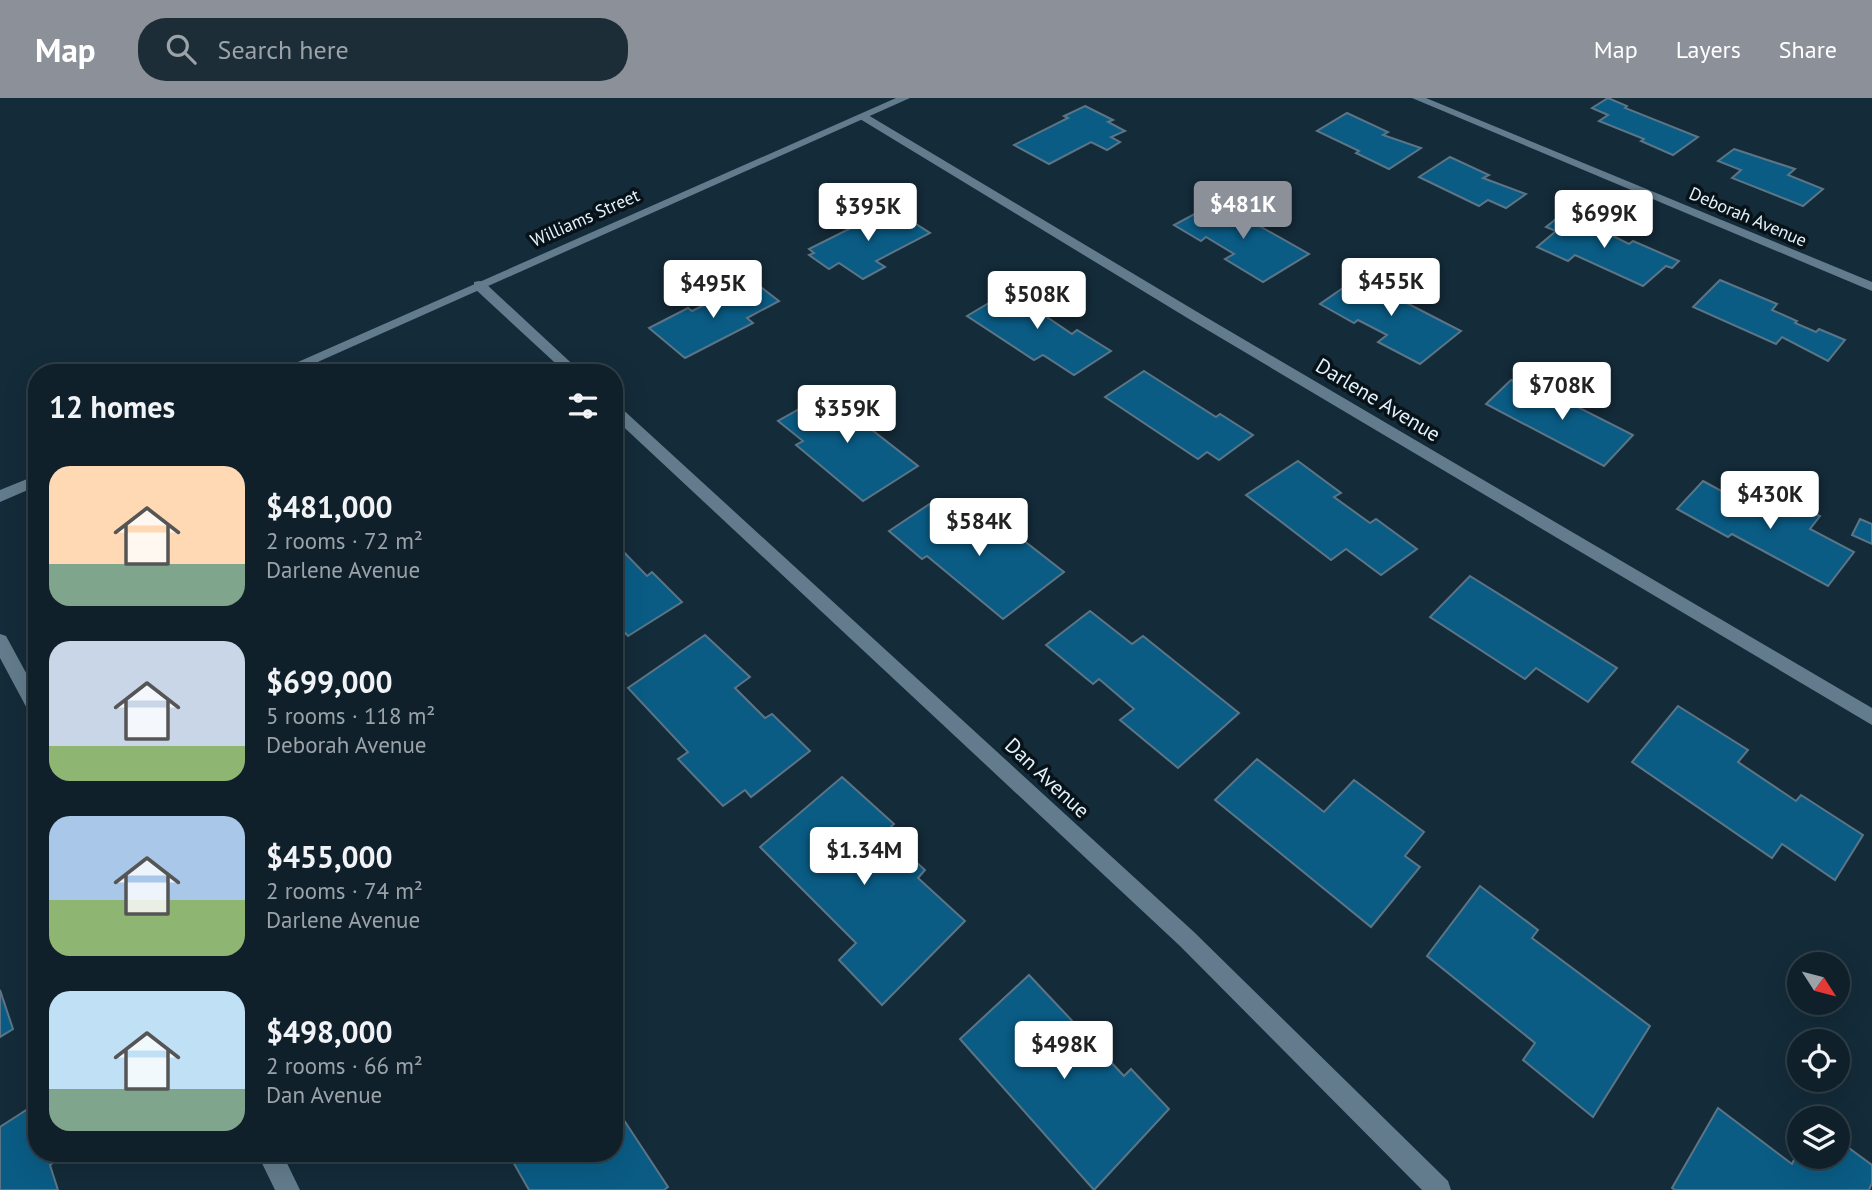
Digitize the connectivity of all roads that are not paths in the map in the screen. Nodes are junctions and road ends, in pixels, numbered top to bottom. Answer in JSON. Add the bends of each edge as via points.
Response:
{"nodes":[{"id":1,"x":905,"y":98,"type":"edge"},
{"id":2,"x":1417,"y":98,"type":"edge"},
{"id":3,"x":864,"y":117,"type":"junction"},
{"id":4,"x":479,"y":285,"type":"junction"},
{"id":5,"x":1872,"y":287,"type":"edge"},
{"id":6,"x":300,"y":364,"type":"edge"},
{"id":7,"x":565,"y":364,"type":"edge"},
{"id":8,"x":623,"y":417,"type":"edge"},
{"id":9,"x":28,"y":484,"type":"edge"},
{"id":10,"x":0,"y":496,"type":"edge"},
{"id":11,"x":0,"y":641,"type":"edge"},
{"id":12,"x":28,"y":694,"type":"edge"},
{"id":13,"x":1872,"y":718,"type":"edge"},
{"id":14,"x":274,"y":1162,"type":"edge"},
{"id":15,"x":288,"y":1190,"type":"edge"},
{"id":16,"x":1439,"y":1190,"type":"edge"}],
"edges":[{"from":1,"to":3,"type":"street","name":"Williams Street"},
{"from":2,"to":5,"type":"street","name":"Deborah Avenue"},
{"from":3,"to":4,"type":"street","name":"Williams Street"},
{"from":3,"to":13,"type":"street","name":"Darlene Avenue"},
{"from":4,"to":6,"type":"street","name":"Williams Street"},
{"from":4,"to":7,"type":"street"},
{"from":8,"to":16,"type":"street","name":"Dan Avenue","via":[[1186,939]]},
{"from":9,"to":10,"type":"street"},
{"from":11,"to":12,"type":"street"},
{"from":14,"to":15,"type":"street"}]}
